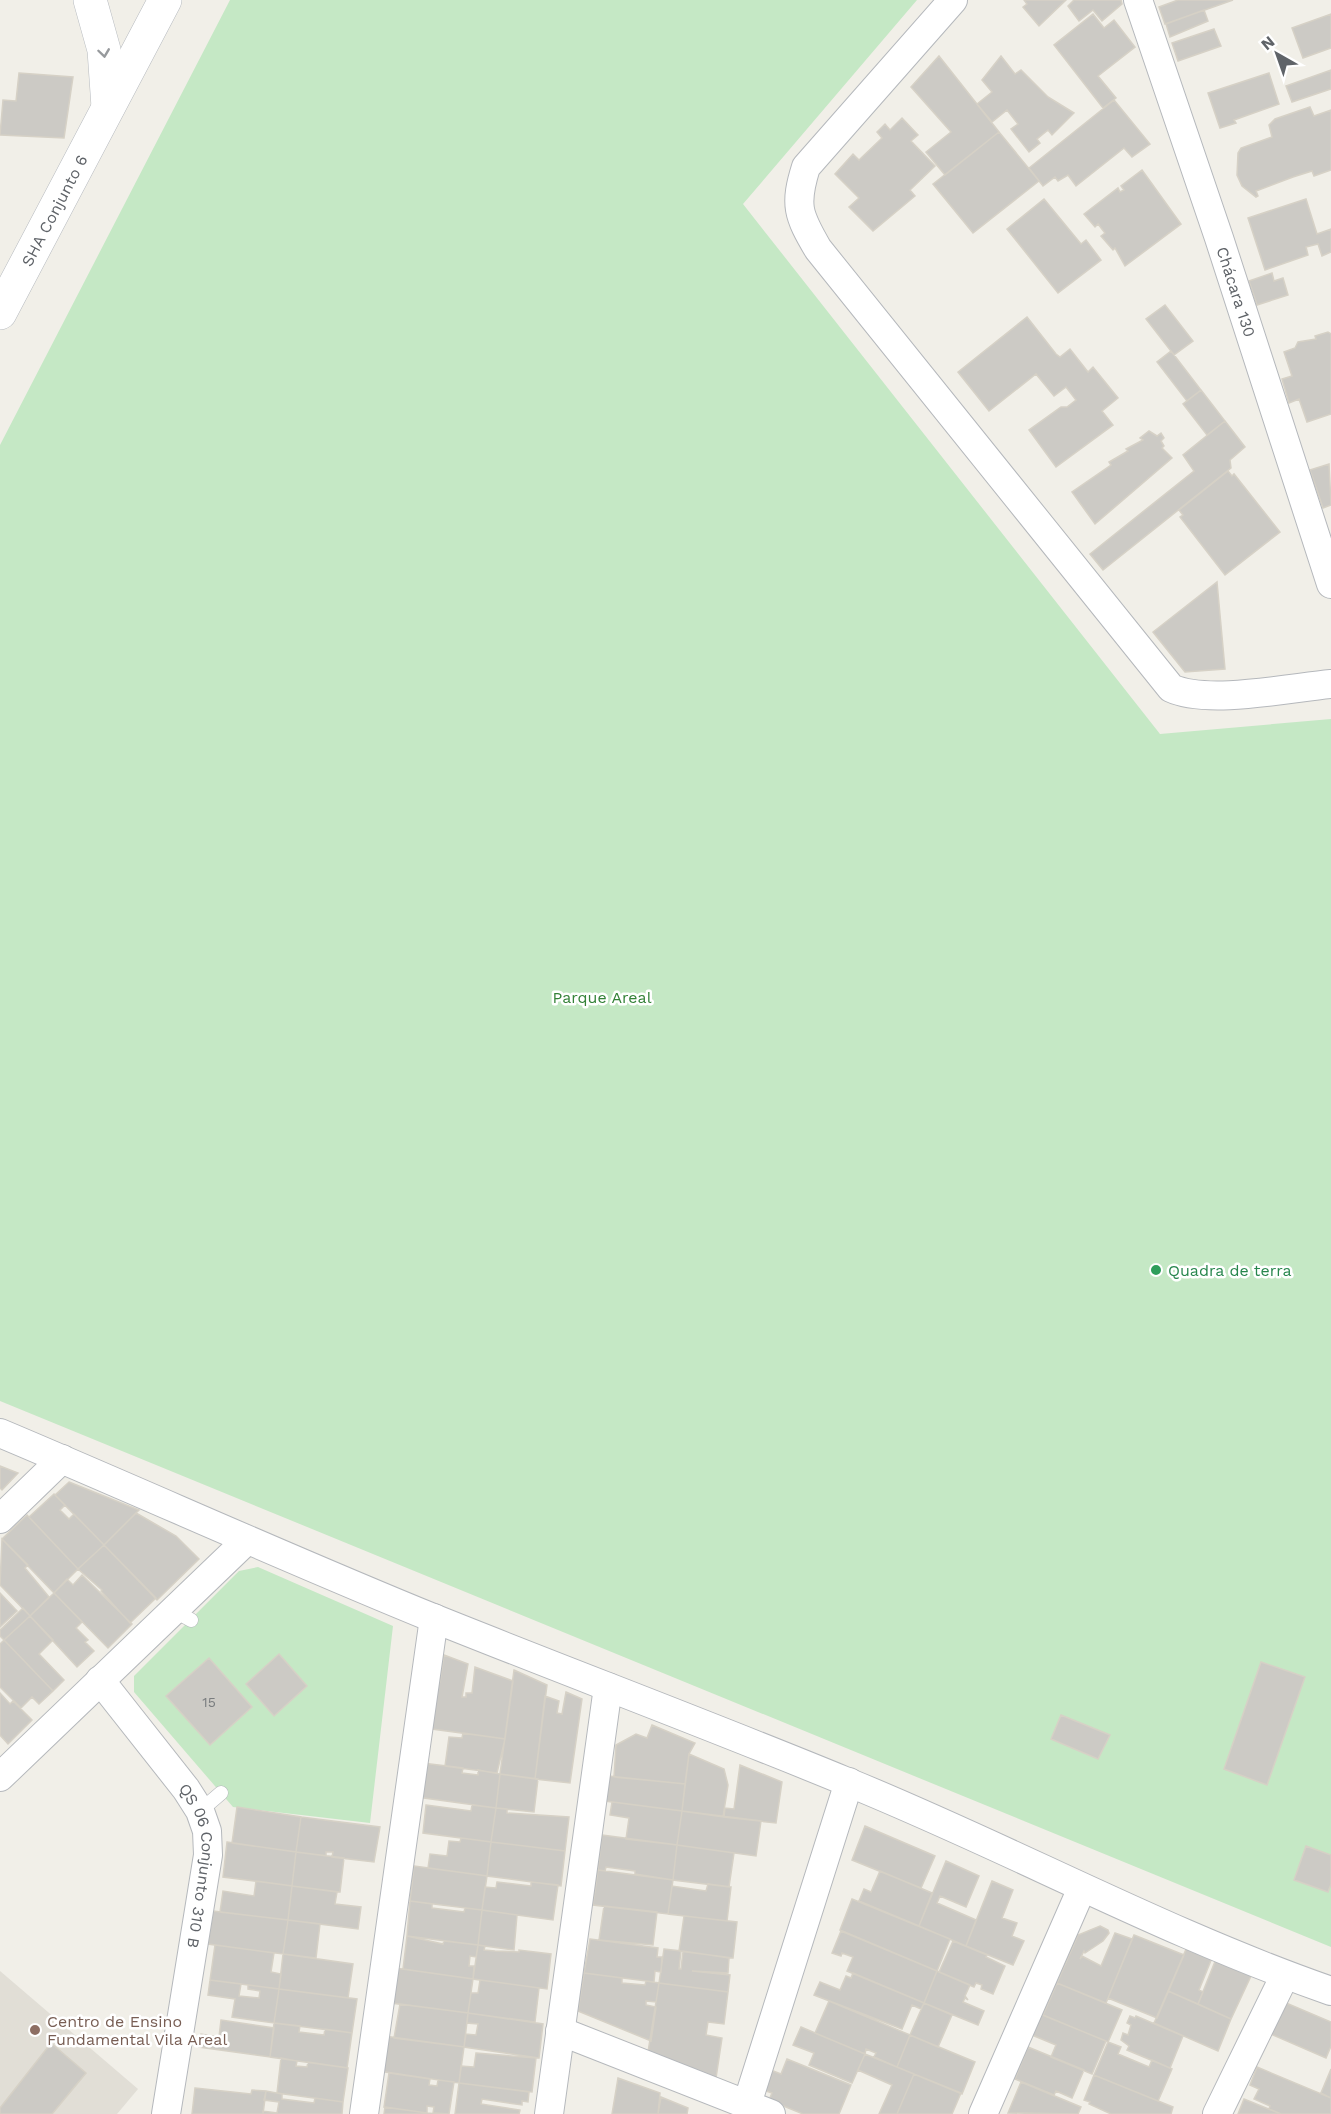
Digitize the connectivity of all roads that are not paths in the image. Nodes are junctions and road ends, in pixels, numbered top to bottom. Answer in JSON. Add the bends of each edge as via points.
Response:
{"nodes":[{"id":1,"x":90,"y":0,"type":"edge"},
{"id":2,"x":165,"y":0,"type":"edge"},
{"id":3,"x":953,"y":0,"type":"edge"},
{"id":4,"x":1138,"y":0,"type":"edge"},
{"id":5,"x":108,"y":107,"type":"junction"},
{"id":6,"x":0,"y":314,"type":"edge"},
{"id":7,"x":1331,"y":584,"type":"edge"},
{"id":8,"x":1331,"y":684,"type":"edge"},
{"id":9,"x":0,"y":1433,"type":"edge"},
{"id":10,"x":62,"y":1459,"type":"junction"},
{"id":11,"x":0,"y":1519,"type":"edge"},
{"id":12,"x":246,"y":1541,"type":"junction"},
{"id":13,"x":434,"y":1618,"type":"junction"},
{"id":14,"x":100,"y":1680,"type":"junction"},
{"id":15,"x":608,"y":1687,"type":"junction"},
{"id":16,"x":0,"y":1777,"type":"edge"},
{"id":17,"x":849,"y":1782,"type":"junction"},
{"id":18,"x":1082,"y":1888,"type":"junction"},
{"id":19,"x":1285,"y":1975,"type":"junction"},
{"id":20,"x":1331,"y":1991,"type":"edge"},
{"id":21,"x":560,"y":2031,"type":"junction"},
{"id":22,"x":765,"y":2111,"type":"edge"},
{"id":23,"x":166,"y":2114,"type":"edge"},
{"id":24,"x":364,"y":2114,"type":"edge"},
{"id":25,"x":549,"y":2114,"type":"edge"},
{"id":26,"x":983,"y":2114,"type":"edge"},
{"id":27,"x":1217,"y":2114,"type":"edge"}],
"edges":[{"from":1,"to":5,"type":"street","one_way":true,"via":[[104,50]]},
{"from":2,"to":5,"type":"street","name":"SHA Conjunto 6"},
{"from":3,"to":8,"type":"street","via":[[806,167],[797,193],[800,218],[818,249],[1171,688],[1185,694],[1210,696]]},
{"from":4,"to":7,"type":"street","name":"Chácara 130"},
{"from":5,"to":6,"type":"street","name":"SHA Conjunto 6"},
{"from":9,"to":10,"type":"street"},
{"from":10,"to":11,"type":"street"},
{"from":10,"to":12,"type":"street"},
{"from":12,"to":13,"type":"street"},
{"from":12,"to":14,"type":"street","via":[[178,1619]]},
{"from":13,"to":15,"type":"street"},
{"from":13,"to":24,"type":"street"},
{"from":14,"to":16,"type":"street"},
{"from":14,"to":23,"type":"street","name":"QS 06 Conjunto 310 B","via":[[186,1789],[211,1802],[208,1855]]},
{"from":15,"to":17,"type":"street"},
{"from":15,"to":21,"type":"street"},
{"from":17,"to":18,"type":"street"},
{"from":17,"to":22,"type":"street"},
{"from":18,"to":19,"type":"street"},
{"from":18,"to":26,"type":"street"},
{"from":19,"to":20,"type":"street"},
{"from":19,"to":27,"type":"street"},
{"from":21,"to":22,"type":"street"},
{"from":21,"to":25,"type":"street"}]}
